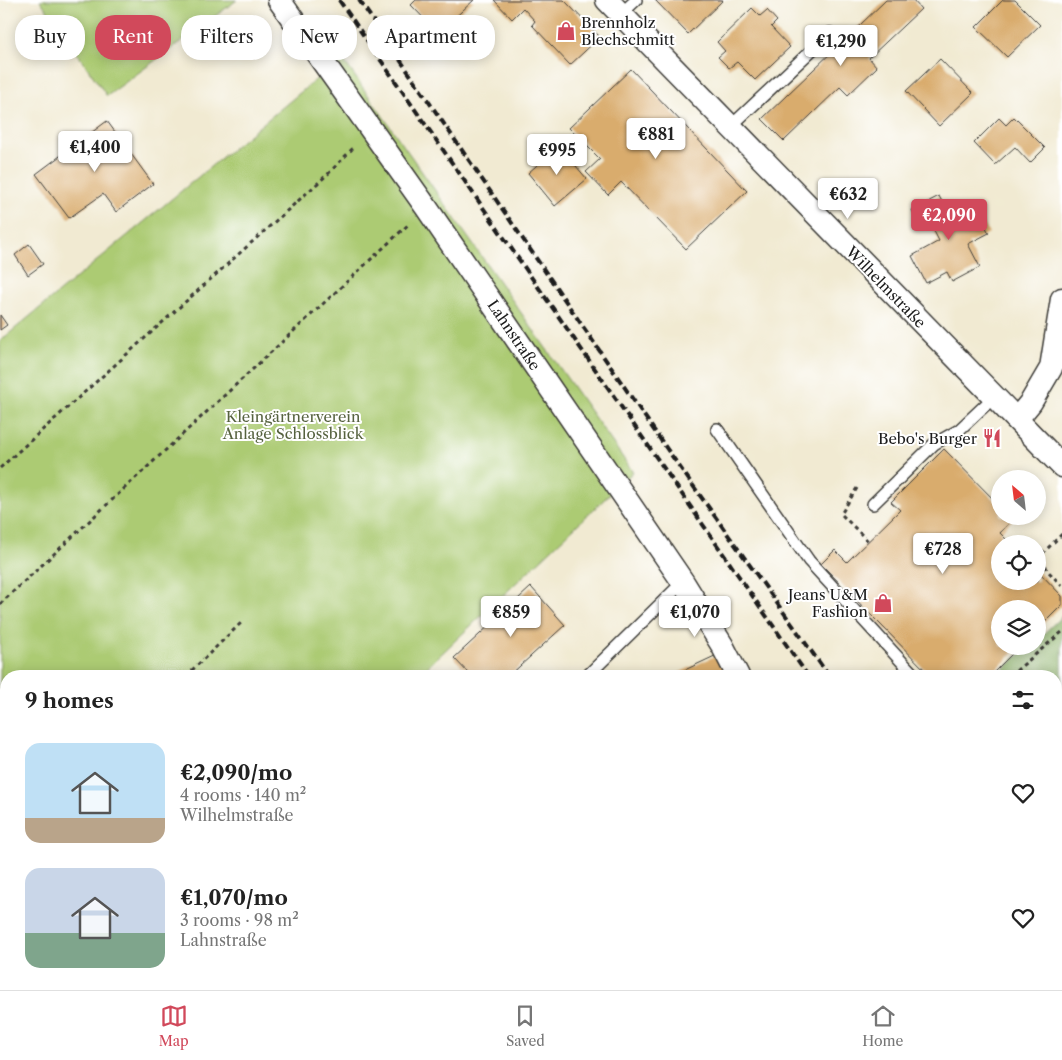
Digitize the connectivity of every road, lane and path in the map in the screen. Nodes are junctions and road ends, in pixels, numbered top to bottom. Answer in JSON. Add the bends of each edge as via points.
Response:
{"nodes":[{"id":1,"x":278,"y":0,"type":"edge"},
{"id":2,"x":621,"y":5,"type":"edge"},
{"id":3,"x":830,"y":33,"type":"dead end"},
{"id":4,"x":730,"y":127,"type":"junction"},
{"id":5,"x":372,"y":130,"type":"junction"},
{"id":6,"x":426,"y":207,"type":"junction"},
{"id":7,"x":1062,"y":298,"type":"edge"},
{"id":8,"x":995,"y":396,"type":"junction"},
{"id":9,"x":1017,"y":419,"type":"junction"},
{"id":10,"x":717,"y":429,"type":"dead end"},
{"id":11,"x":1062,"y":466,"type":"edge"},
{"id":12,"x":0,"y":468,"type":"edge"},
{"id":13,"x":857,"y":488,"type":"dead end"},
{"id":14,"x":873,"y":504,"type":"dead end"},
{"id":15,"x":1062,"y":534,"type":"edge"},
{"id":16,"x":868,"y":541,"type":"dead end"},
{"id":17,"x":683,"y":582,"type":"junction"},
{"id":18,"x":1062,"y":586,"type":"edge"},
{"id":19,"x":0,"y":604,"type":"edge"},
{"id":20,"x":241,"y":623,"type":"dead end"},
{"id":21,"x":1062,"y":632,"type":"edge"},
{"id":22,"x":192,"y":670,"type":"edge"},
{"id":23,"x":593,"y":670,"type":"edge"},
{"id":24,"x":735,"y":670,"type":"edge"},
{"id":25,"x":909,"y":670,"type":"edge"},
{"id":26,"x":1017,"y":670,"type":"edge"}],
"edges":[{"from":1,"to":5,"type":"street","name":"Lahnstraße"},
{"from":2,"to":4,"type":"street","name":"Wilhelmstraße"},
{"from":3,"to":4,"type":"lane"},
{"from":4,"to":8,"type":"street","name":"Wilhelmstraße"},
{"from":5,"to":6,"type":"street","name":"Lahnstraße"},
{"from":5,"to":12,"type":"path","via":[[328,174]]},
{"from":6,"to":17,"type":"street","name":"Lahnstraße"},
{"from":6,"to":19,"type":"path"},
{"from":7,"to":9,"type":"street","via":[[1051,368]]},
{"from":8,"to":9,"type":"street","name":"Wilhelmstraße"},
{"from":8,"to":14,"type":"lane","via":[[959,430],[934,444]]},
{"from":9,"to":11,"type":"street","name":"Wilhelmstraße"},
{"from":10,"to":25,"type":"lane","via":[[809,561]]},
{"from":13,"to":16,"type":"path","via":[[841,514]]},
{"from":15,"to":18,"type":"path","via":[[1042,554],[1047,570]]},
{"from":17,"to":23,"type":"lane"},
{"from":17,"to":24,"type":"street","name":"Lahnstraße"},
{"from":20,"to":22,"type":"path"},
{"from":21,"to":26,"type":"path"}]}
